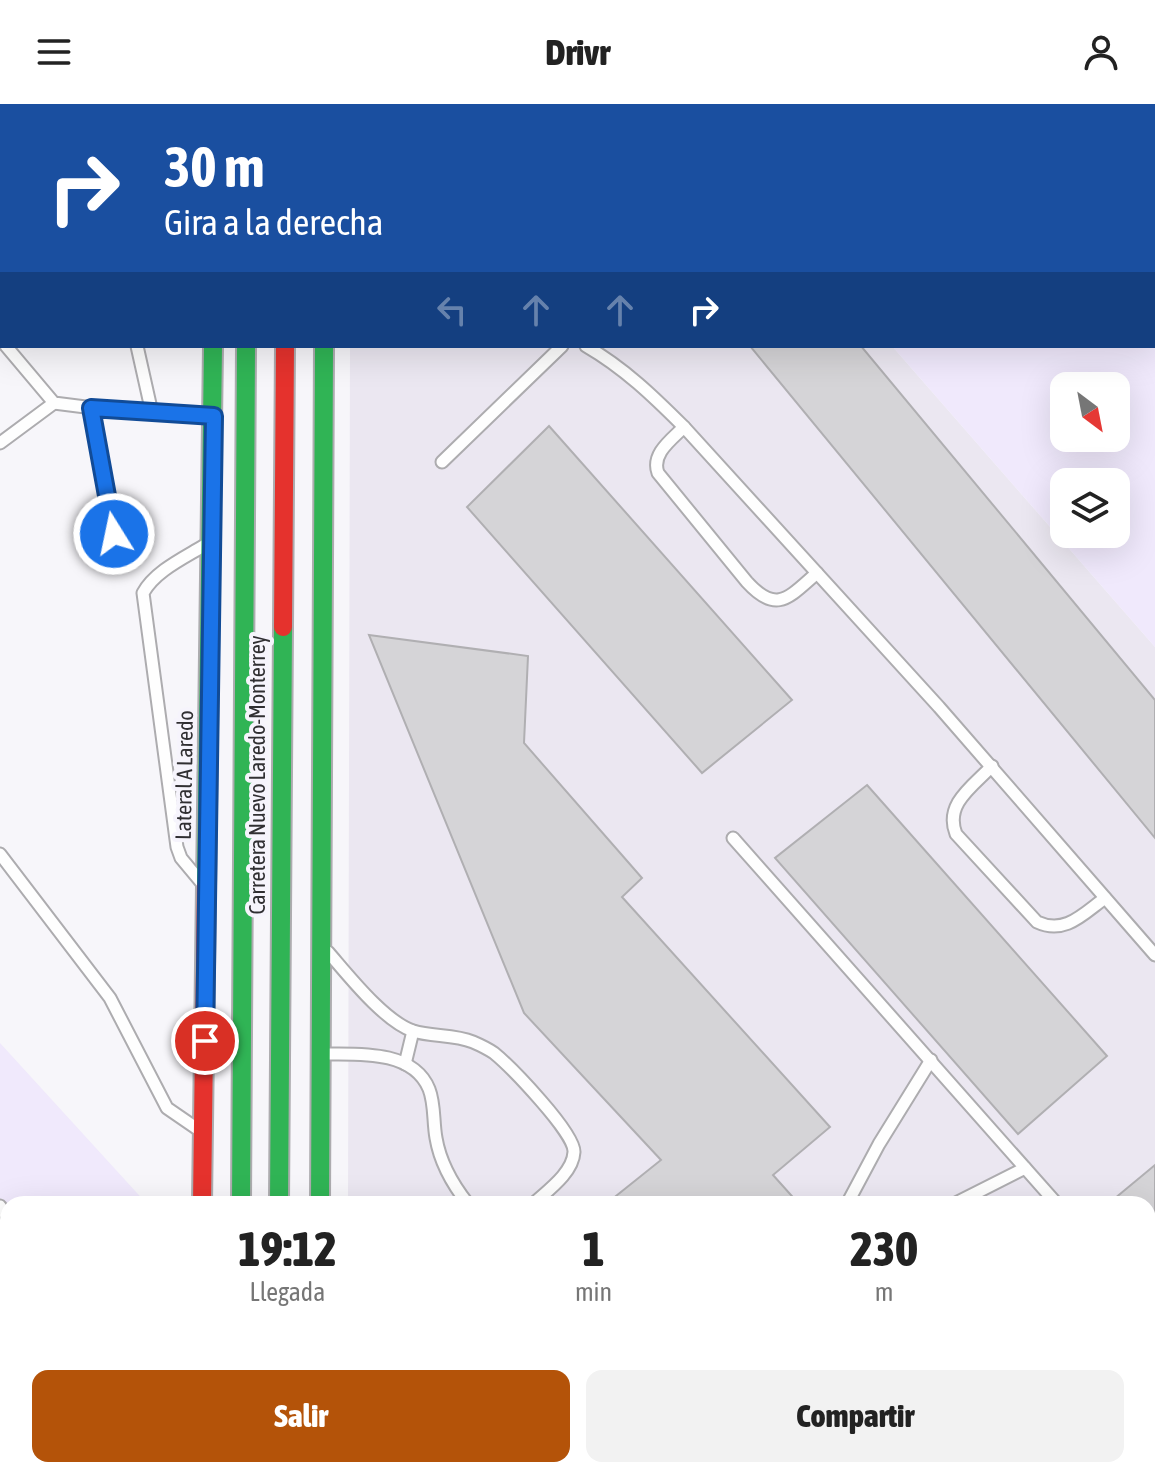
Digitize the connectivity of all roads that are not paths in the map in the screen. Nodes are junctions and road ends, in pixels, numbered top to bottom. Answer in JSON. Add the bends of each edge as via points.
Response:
{"nodes":[{"id":1,"x":8,"y":348,"type":"edge"},
{"id":2,"x":137,"y":348,"type":"edge"},
{"id":3,"x":213,"y":348,"type":"edge"},
{"id":4,"x":246,"y":348,"type":"edge"},
{"id":5,"x":285,"y":348,"type":"edge"},
{"id":6,"x":324,"y":348,"type":"edge"},
{"id":7,"x":560,"y":348,"type":"edge"},
{"id":8,"x":589,"y":348,"type":"edge"},
{"id":9,"x":54,"y":403,"type":"junction"},
{"id":10,"x":91,"y":408,"type":"junction"},
{"id":11,"x":152,"y":413,"type":"junction"},
{"id":12,"x":230,"y":417,"type":"junction"},
{"id":13,"x":684,"y":427,"type":"junction"},
{"id":14,"x":0,"y":443,"type":"edge"},
{"id":15,"x":442,"y":462,"type":"dead end"},
{"id":16,"x":114,"y":534,"type":"dead end"},
{"id":17,"x":228,"y":540,"type":"junction"},
{"id":18,"x":817,"y":573,"type":"junction"},
{"id":19,"x":992,"y":766,"type":"junction"},
{"id":20,"x":733,"y":838,"type":"dead end"},
{"id":21,"x":0,"y":854,"type":"edge"},
{"id":22,"x":207,"y":888,"type":"junction"},
{"id":23,"x":1105,"y":898,"type":"junction"},
{"id":24,"x":323,"y":945,"type":"junction"},
{"id":25,"x":1155,"y":955,"type":"edge"},
{"id":26,"x":413,"y":1031,"type":"junction"},
{"id":27,"x":319,"y":1054,"type":"junction"},
{"id":28,"x":931,"y":1060,"type":"junction"},
{"id":29,"x":405,"y":1064,"type":"junction"},
{"id":30,"x":203,"y":1133,"type":"junction"},
{"id":31,"x":1025,"y":1168,"type":"junction"},
{"id":32,"x":202,"y":1196,"type":"edge"},
{"id":33,"x":241,"y":1196,"type":"edge"},
{"id":34,"x":279,"y":1196,"type":"edge"},
{"id":35,"x":320,"y":1196,"type":"edge"},
{"id":36,"x":463,"y":1196,"type":"edge"},
{"id":37,"x":541,"y":1196,"type":"edge"},
{"id":38,"x":851,"y":1196,"type":"edge"},
{"id":39,"x":970,"y":1196,"type":"edge"},
{"id":40,"x":1050,"y":1196,"type":"edge"}],
"edges":[{"from":1,"to":9,"type":"lane"},
{"from":2,"to":11,"type":"lane"},
{"from":3,"to":12,"type":"main road","name":"Lateral A Laredo"},
{"from":4,"to":12,"type":"main road"},
{"from":5,"to":34,"type":"main road","name":"Carretera Nuevo Laredo-Monterrey"},
{"from":6,"to":24,"type":"main road"},
{"from":7,"to":15,"type":"lane"},
{"from":8,"to":13,"type":"lane","via":[[615,363]]},
{"from":9,"to":10,"type":"lane"},
{"from":9,"to":14,"type":"lane"},
{"from":10,"to":11,"type":"lane"},
{"from":10,"to":16,"type":"lane"},
{"from":11,"to":12,"type":"lane"},
{"from":12,"to":17,"type":"main road"},
{"from":12,"to":17,"type":"main road","name":"Lateral A Laredo"},
{"from":13,"to":18,"type":"lane"},
{"from":13,"to":18,"type":"lane","via":[[658,455],[658,473],[747,582],[768,601],[778,601]]},
{"from":17,"to":22,"type":"main road","name":"Lateral A Laredo"},
{"from":17,"to":22,"type":"lane","via":[[167,569],[143,593],[177,847]]},
{"from":17,"to":33,"type":"main road"},
{"from":18,"to":19,"type":"lane"},
{"from":19,"to":23,"type":"lane"},
{"from":19,"to":23,"type":"lane","via":[[954,807],[956,834],[1047,927],[1069,924]]},
{"from":20,"to":28,"type":"lane"},
{"from":21,"to":30,"type":"lane","via":[[110,998],[167,1108]]},
{"from":22,"to":30,"type":"main road","name":"Lateral A Laredo"},
{"from":23,"to":25,"type":"lane"},
{"from":24,"to":26,"type":"lane","via":[[365,994]]},
{"from":24,"to":27,"type":"main road"},
{"from":26,"to":29,"type":"lane"},
{"from":26,"to":37,"type":"lane","via":[[446,1034],[492,1051],[566,1130],[573,1160]]},
{"from":27,"to":29,"type":"lane","via":[[367,1054]]},
{"from":27,"to":35,"type":"main road"},
{"from":28,"to":31,"type":"lane"},
{"from":28,"to":38,"type":"lane"},
{"from":29,"to":36,"type":"lane","via":[[429,1089],[441,1158]]},
{"from":30,"to":32,"type":"main road","name":"Lateral A Laredo"},
{"from":31,"to":39,"type":"lane"},
{"from":31,"to":40,"type":"lane"}]}
